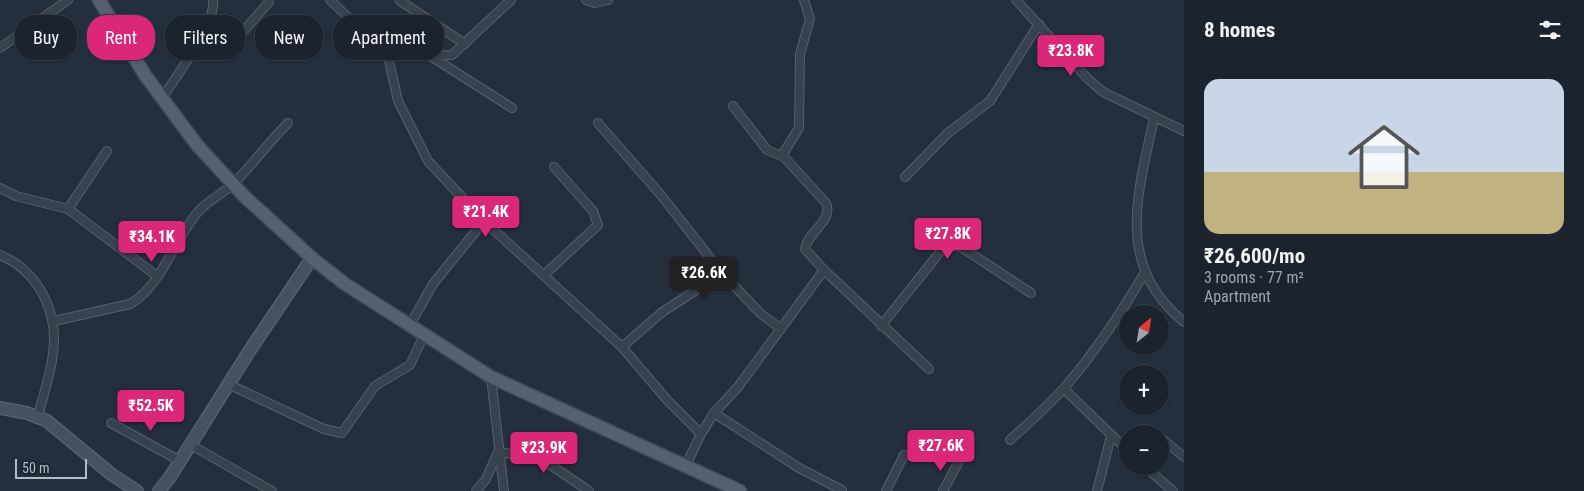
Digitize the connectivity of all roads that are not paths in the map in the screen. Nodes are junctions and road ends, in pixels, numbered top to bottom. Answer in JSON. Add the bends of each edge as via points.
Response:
{"nodes":[{"id":1,"x":68,"y":0,"type":"edge"},
{"id":2,"x":99,"y":0,"type":"edge"},
{"id":3,"x":213,"y":0,"type":"edge"},
{"id":4,"x":330,"y":0,"type":"edge"},
{"id":5,"x":400,"y":0,"type":"edge"},
{"id":6,"x":511,"y":0,"type":"edge"},
{"id":7,"x":586,"y":0,"type":"edge"},
{"id":8,"x":608,"y":0,"type":"edge"},
{"id":9,"x":804,"y":0,"type":"edge"},
{"id":10,"x":1016,"y":0,"type":"edge"},
{"id":11,"x":269,"y":2,"type":"dead end"},
{"id":12,"x":212,"y":15,"type":"edge"},
{"id":13,"x":346,"y":15,"type":"edge"},
{"id":14,"x":1038,"y":24,"type":"junction"},
{"id":15,"x":245,"y":30,"type":"edge"},
{"id":16,"x":465,"y":44,"type":"junction"},
{"id":17,"x":0,"y":48,"type":"edge"},
{"id":18,"x":444,"y":55,"type":"edge"},
{"id":19,"x":187,"y":60,"type":"edge"},
{"id":20,"x":389,"y":60,"type":"edge"},
{"id":21,"x":436,"y":60,"type":"edge"},
{"id":22,"x":162,"y":98,"type":"junction"},
{"id":23,"x":732,"y":106,"type":"dead end"},
{"id":24,"x":512,"y":108,"type":"dead end"},
{"id":25,"x":1154,"y":118,"type":"junction"},
{"id":26,"x":288,"y":123,"type":"dead end"},
{"id":27,"x":598,"y":123,"type":"dead end"},
{"id":28,"x":1184,"y":131,"type":"edge"},
{"id":29,"x":108,"y":151,"type":"dead end"},
{"id":30,"x":784,"y":157,"type":"junction"},
{"id":31,"x":554,"y":167,"type":"dead end"},
{"id":32,"x":905,"y":177,"type":"dead end"},
{"id":33,"x":233,"y":184,"type":"junction"},
{"id":34,"x":0,"y":188,"type":"edge"},
{"id":35,"x":68,"y":210,"type":"junction"},
{"id":36,"x":484,"y":221,"type":"junction"},
{"id":37,"x":0,"y":255,"type":"edge"},
{"id":38,"x":312,"y":258,"type":"junction"},
{"id":39,"x":824,"y":270,"type":"junction"},
{"id":40,"x":722,"y":273,"type":"junction"},
{"id":41,"x":1144,"y":274,"type":"junction"},
{"id":42,"x":544,"y":275,"type":"junction"},
{"id":43,"x":157,"y":276,"type":"junction"},
{"id":44,"x":1032,"y":293,"type":"dead end"},
{"id":45,"x":54,"y":321,"type":"junction"},
{"id":46,"x":1184,"y":322,"type":"edge"},
{"id":47,"x":410,"y":325,"type":"junction"},
{"id":48,"x":881,"y":326,"type":"junction"},
{"id":49,"x":780,"y":329,"type":"junction"},
{"id":50,"x":424,"y":333,"type":"junction"},
{"id":51,"x":622,"y":347,"type":"junction"},
{"id":52,"x":929,"y":369,"type":"dead end"},
{"id":53,"x":491,"y":377,"type":"junction"},
{"id":54,"x":228,"y":384,"type":"junction"},
{"id":55,"x":1064,"y":389,"type":"junction"},
{"id":56,"x":0,"y":408,"type":"edge"},
{"id":57,"x":714,"y":413,"type":"junction"},
{"id":58,"x":38,"y":416,"type":"junction"},
{"id":59,"x":111,"y":423,"type":"dead end"},
{"id":60,"x":701,"y":434,"type":"junction"},
{"id":61,"x":1111,"y":436,"type":"junction"},
{"id":62,"x":1010,"y":440,"type":"dead end"},
{"id":63,"x":1119,"y":443,"type":"edge"},
{"id":64,"x":1169,"y":444,"type":"edge"},
{"id":65,"x":190,"y":445,"type":"junction"},
{"id":66,"x":498,"y":452,"type":"junction"},
{"id":67,"x":904,"y":455,"type":"dead end"},
{"id":68,"x":1184,"y":456,"type":"edge"},
{"id":69,"x":180,"y":461,"type":"junction"},
{"id":70,"x":958,"y":463,"type":"dead end"},
{"id":71,"x":686,"y":465,"type":"junction"},
{"id":72,"x":1154,"y":475,"type":"edge"},
{"id":73,"x":842,"y":490,"type":"edge"},
{"id":74,"x":137,"y":491,"type":"edge"},
{"id":75,"x":160,"y":491,"type":"edge"},
{"id":76,"x":272,"y":491,"type":"edge"},
{"id":77,"x":476,"y":491,"type":"edge"},
{"id":78,"x":504,"y":491,"type":"edge"},
{"id":79,"x":589,"y":491,"type":"edge"},
{"id":80,"x":740,"y":491,"type":"edge"},
{"id":81,"x":886,"y":491,"type":"edge"},
{"id":82,"x":943,"y":491,"type":"edge"},
{"id":83,"x":1097,"y":491,"type":"edge"},
{"id":84,"x":1173,"y":491,"type":"edge"}],
"edges":[{"from":1,"to":17,"type":"street"},
{"from":2,"to":22,"type":"main road"},
{"from":3,"to":12,"type":"street"},
{"from":4,"to":13,"type":"street"},
{"from":5,"to":16,"type":"street"},
{"from":6,"to":16,"type":"street"},
{"from":7,"to":8,"type":"street","via":[[596,3]]},
{"from":9,"to":30,"type":"street","via":[[810,18],[800,54],[799,128]]},
{"from":10,"to":14,"type":"street"},
{"from":11,"to":15,"type":"street"},
{"from":14,"to":25,"type":"street","via":[[1103,92]]},
{"from":14,"to":32,"type":"street","via":[[990,101],[948,133]]},
{"from":16,"to":18,"type":"street","via":[[452,55]]},
{"from":19,"to":22,"type":"street"},
{"from":20,"to":36,"type":"street","via":[[398,101],[428,160]]},
{"from":21,"to":24,"type":"street"},
{"from":22,"to":33,"type":"main road","via":[[197,145]]},
{"from":23,"to":30,"type":"street","via":[[767,150]]},
{"from":25,"to":28,"type":"street"},
{"from":25,"to":41,"type":"street","via":[[1141,180],[1137,221]]},
{"from":26,"to":33,"type":"street"},
{"from":27,"to":40,"type":"street","via":[[660,194]]},
{"from":29,"to":35,"type":"street"},
{"from":30,"to":39,"type":"street","via":[[827,207],[826,218],[808,240],[805,249]]},
{"from":31,"to":42,"type":"street","via":[[593,211],[598,225]]},
{"from":33,"to":38,"type":"main road"},
{"from":33,"to":43,"type":"street","via":[[197,213]]},
{"from":34,"to":35,"type":"street","via":[[16,196]]},
{"from":35,"to":43,"type":"street"},
{"from":36,"to":42,"type":"street"},
{"from":36,"to":47,"type":"street","via":[[433,284]]},
{"from":37,"to":45,"type":"street","via":[[17,263],[32,277]]},
{"from":38,"to":47,"type":"main road","via":[[374,304]]},
{"from":38,"to":54,"type":"street"},
{"from":39,"to":48,"type":"street"},
{"from":39,"to":49,"type":"street"},
{"from":40,"to":49,"type":"street"},
{"from":40,"to":51,"type":"street","via":[[661,313]]},
{"from":41,"to":46,"type":"street","via":[[1162,302]]},
{"from":41,"to":55,"type":"street","via":[[1118,318]]},
{"from":42,"to":51,"type":"street"},
{"from":43,"to":45,"type":"street","via":[[146,292],[130,304]]},
{"from":44,"to":48,"type":"street","via":[[961,247],[949,245]]},
{"from":45,"to":58,"type":"street","via":[[55,344]]},
{"from":47,"to":50,"type":"main road"},
{"from":48,"to":52,"type":"street"},
{"from":49,"to":57,"type":"street","via":[[738,387]]},
{"from":50,"to":53,"type":"main road"},
{"from":50,"to":54,"type":"street","via":[[410,365],[374,386],[342,433],[324,429]]},
{"from":51,"to":60,"type":"street"},
{"from":53,"to":66,"type":"street"},
{"from":53,"to":71,"type":"main road"},
{"from":54,"to":65,"type":"street"},
{"from":55,"to":61,"type":"street"},
{"from":55,"to":62,"type":"street"},
{"from":56,"to":58,"type":"street"},
{"from":57,"to":60,"type":"street"},
{"from":57,"to":73,"type":"street","via":[[799,468]]},
{"from":58,"to":74,"type":"street"},
{"from":59,"to":69,"type":"street"},
{"from":60,"to":71,"type":"street"},
{"from":61,"to":63,"type":"street"},
{"from":61,"to":83,"type":"street"},
{"from":64,"to":68,"type":"street"},
{"from":65,"to":69,"type":"street"},
{"from":65,"to":76,"type":"street"},
{"from":66,"to":77,"type":"street","via":[[486,479]]},
{"from":66,"to":78,"type":"street"},
{"from":66,"to":79,"type":"street","via":[[540,458]]},
{"from":67,"to":81,"type":"street"},
{"from":69,"to":75,"type":"street"},
{"from":70,"to":82,"type":"street"},
{"from":71,"to":80,"type":"main road"},
{"from":72,"to":84,"type":"street"}]}
